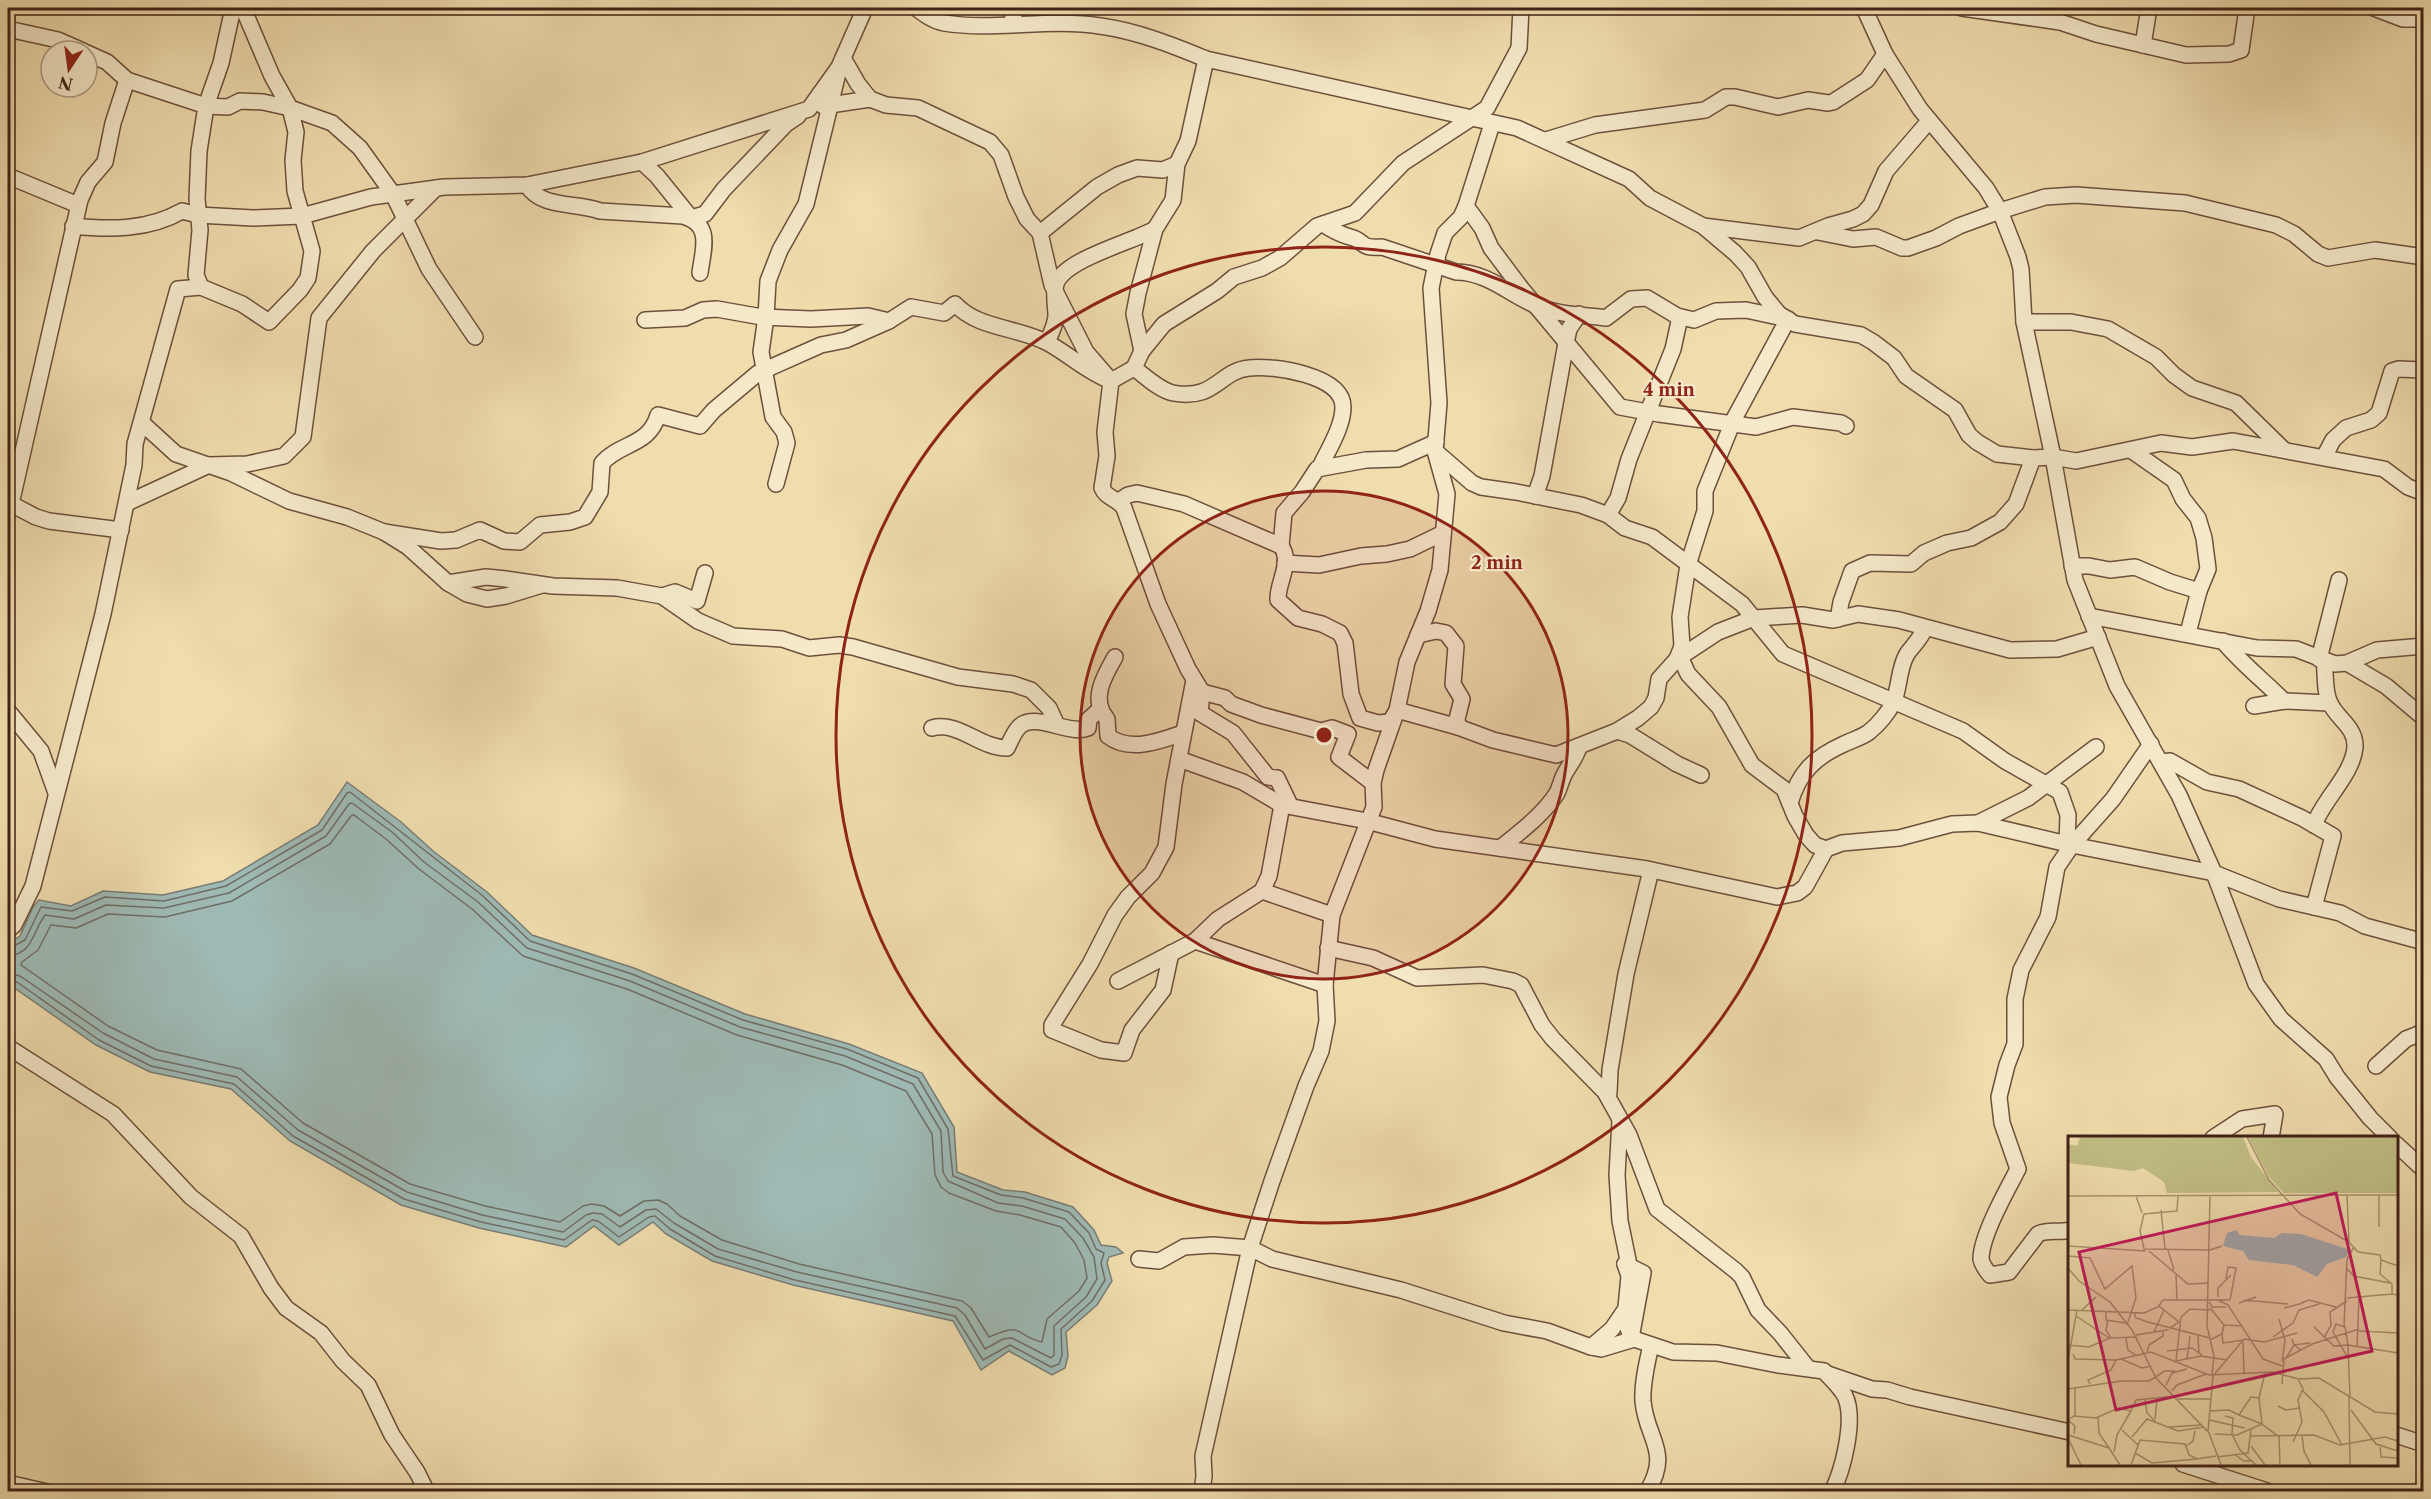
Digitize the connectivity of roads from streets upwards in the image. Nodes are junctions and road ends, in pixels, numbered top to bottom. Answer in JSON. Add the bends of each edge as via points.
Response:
{"nodes":[{"id":1,"x":233,"y":8,"type":"edge"},
{"id":2,"x":243,"y":8,"type":"edge"},
{"id":3,"x":865,"y":8,"type":"edge"},
{"id":4,"x":916,"y":8,"type":"edge"},
{"id":5,"x":1016,"y":8,"type":"edge"},
{"id":6,"x":1521,"y":8,"type":"edge"},
{"id":7,"x":1864,"y":8,"type":"edge"},
{"id":8,"x":1962,"y":8,"type":"edge"},
{"id":9,"x":2149,"y":8,"type":"edge"},
{"id":10,"x":2247,"y":8,"type":"edge"},
{"id":11,"x":2374,"y":8,"type":"edge"},
{"id":12,"x":2041,"y":13,"type":"edge"},
{"id":13,"x":2424,"y":19,"type":"edge"},
{"id":14,"x":1011,"y":24,"type":"junction"},
{"id":15,"x":8,"y":29,"type":"edge"},
{"id":16,"x":53,"y":39,"type":"edge"},
{"id":17,"x":2143,"y":45,"type":"junction"},
{"id":18,"x":1885,"y":54,"type":"junction"},
{"id":19,"x":99,"y":58,"type":"edge"},
{"id":20,"x":1206,"y":59,"type":"junction"},
{"id":21,"x":841,"y":63,"type":"junction"},
{"id":22,"x":127,"y":80,"type":"junction"},
{"id":23,"x":870,"y":99,"type":"junction"},
{"id":24,"x":831,"y":105,"type":"junction"},
{"id":25,"x":206,"y":106,"type":"junction"},
{"id":26,"x":290,"y":108,"type":"junction"},
{"id":27,"x":809,"y":108,"type":"junction"},
{"id":28,"x":1473,"y":117,"type":"junction"},
{"id":29,"x":1929,"y":121,"type":"junction"},
{"id":30,"x":1492,"y":124,"type":"junction"},
{"id":31,"x":1546,"y":141,"type":"junction"},
{"id":32,"x":642,"y":162,"type":"junction"},
{"id":33,"x":1177,"y":164,"type":"junction"},
{"id":34,"x":8,"y":176,"type":"edge"},
{"id":35,"x":527,"y":185,"type":"junction"},
{"id":36,"x":436,"y":188,"type":"junction"},
{"id":37,"x":393,"y":194,"type":"junction"},
{"id":38,"x":78,"y":205,"type":"junction"},
{"id":39,"x":1466,"y":206,"type":"junction"},
{"id":40,"x":2000,"y":211,"type":"junction"},
{"id":41,"x":198,"y":215,"type":"junction"},
{"id":42,"x":302,"y":216,"type":"junction"},
{"id":43,"x":691,"y":218,"type":"junction"},
{"id":44,"x":405,"y":219,"type":"junction"},
{"id":45,"x":1323,"y":225,"type":"junction"},
{"id":46,"x":73,"y":226,"type":"junction"},
{"id":47,"x":1703,"y":226,"type":"junction"},
{"id":48,"x":1155,"y":229,"type":"junction"},
{"id":49,"x":1818,"y":232,"type":"junction"},
{"id":50,"x":1040,"y":233,"type":"junction"},
{"id":51,"x":2424,"y":257,"type":"edge"},
{"id":52,"x":1436,"y":266,"type":"junction"},
{"id":53,"x":700,"y":273,"type":"dead end"},
{"id":54,"x":201,"y":287,"type":"junction"},
{"id":55,"x":1055,"y":291,"type":"junction"},
{"id":56,"x":1537,"y":306,"type":"junction"},
{"id":57,"x":1579,"y":315,"type":"junction"},
{"id":58,"x":1680,"y":316,"type":"junction"},
{"id":59,"x":766,"y":317,"type":"junction"},
{"id":60,"x":1788,"y":319,"type":"junction"},
{"id":61,"x":645,"y":320,"type":"dead end"},
{"id":62,"x":889,"y":321,"type":"junction"},
{"id":63,"x":2024,"y":322,"type":"junction"},
{"id":64,"x":475,"y":337,"type":"dead end"},
{"id":65,"x":1047,"y":342,"type":"junction"},
{"id":66,"x":1566,"y":343,"type":"junction"},
{"id":67,"x":1142,"y":351,"type":"junction"},
{"id":68,"x":1134,"y":368,"type":"junction"},
{"id":69,"x":2424,"y":370,"type":"edge"},
{"id":70,"x":763,"y":371,"type":"junction"},
{"id":71,"x":1111,"y":381,"type":"junction"},
{"id":72,"x":1649,"y":413,"type":"junction"},
{"id":73,"x":142,"y":423,"type":"junction"},
{"id":74,"x":1733,"y":424,"type":"junction"},
{"id":75,"x":1846,"y":426,"type":"dead end"},
{"id":76,"x":1436,"y":446,"type":"junction"},
{"id":77,"x":2131,"y":450,"type":"junction"},
{"id":78,"x":2284,"y":450,"type":"junction"},
{"id":79,"x":2053,"y":457,"type":"junction"},
{"id":80,"x":2324,"y":457,"type":"junction"},
{"id":81,"x":2033,"y":458,"type":"junction"},
{"id":82,"x":209,"y":465,"type":"junction"},
{"id":83,"x":1320,"y":467,"type":"junction"},
{"id":84,"x":776,"y":484,"type":"dead end"},
{"id":85,"x":2424,"y":493,"type":"edge"},
{"id":86,"x":1535,"y":496,"type":"junction"},
{"id":87,"x":1119,"y":501,"type":"junction"},
{"id":88,"x":127,"y":503,"type":"junction"},
{"id":89,"x":9,"y":504,"type":"edge"},
{"id":90,"x":1608,"y":515,"type":"junction"},
{"id":91,"x":121,"y":530,"type":"junction"},
{"id":92,"x":384,"y":532,"type":"junction"},
{"id":93,"x":1443,"y":533,"type":"junction"},
{"id":94,"x":1281,"y":546,"type":"junction"},
{"id":95,"x":1285,"y":563,"type":"junction"},
{"id":96,"x":1688,"y":565,"type":"junction"},
{"id":97,"x":2072,"y":567,"type":"junction"},
{"id":98,"x":705,"y":573,"type":"dead end"},
{"id":99,"x":2339,"y":580,"type":"dead end"},
{"id":100,"x":448,"y":582,"type":"junction"},
{"id":101,"x":542,"y":585,"type":"junction"},
{"id":102,"x":2199,"y":591,"type":"junction"},
{"id":103,"x":662,"y":596,"type":"junction"},
{"id":104,"x":2089,"y":616,"type":"junction"},
{"id":105,"x":1754,"y":618,"type":"junction"},
{"id":106,"x":1839,"y":619,"type":"junction"},
{"id":107,"x":1925,"y":628,"type":"junction"},
{"id":108,"x":2188,"y":633,"type":"junction"},
{"id":109,"x":1418,"y":635,"type":"junction"},
{"id":110,"x":2098,"y":638,"type":"junction"},
{"id":111,"x":2223,"y":640,"type":"junction"},
{"id":112,"x":2424,"y":646,"type":"edge"},
{"id":113,"x":1115,"y":657,"type":"dead end"},
{"id":114,"x":1677,"y":659,"type":"junction"},
{"id":115,"x":2322,"y":660,"type":"junction"},
{"id":116,"x":2347,"y":663,"type":"junction"},
{"id":117,"x":1198,"y":686,"type":"junction"},
{"id":118,"x":2284,"y":701,"type":"junction"},
{"id":119,"x":1894,"y":702,"type":"junction"},
{"id":120,"x":2329,"y":703,"type":"junction"},
{"id":121,"x":2254,"y":706,"type":"dead end"},
{"id":122,"x":1099,"y":710,"type":"junction"},
{"id":123,"x":1397,"y":710,"type":"junction"},
{"id":124,"x":8,"y":711,"type":"edge"},
{"id":125,"x":2424,"y":718,"type":"edge"},
{"id":126,"x":1055,"y":724,"type":"junction"},
{"id":127,"x":1458,"y":727,"type":"junction"},
{"id":128,"x":932,"y":728,"type":"dead end"},
{"id":129,"x":1617,"y":731,"type":"junction"},
{"id":130,"x":1183,"y":733,"type":"junction"},
{"id":131,"x":2151,"y":744,"type":"junction"},
{"id":132,"x":1580,"y":747,"type":"junction"},
{"id":133,"x":2096,"y":747,"type":"dead end"},
{"id":134,"x":1179,"y":759,"type":"junction"},
{"id":135,"x":2161,"y":762,"type":"junction"},
{"id":136,"x":1701,"y":775,"type":"dead end"},
{"id":137,"x":1372,"y":783,"type":"junction"},
{"id":138,"x":2046,"y":785,"type":"junction"},
{"id":139,"x":56,"y":793,"type":"junction"},
{"id":140,"x":1790,"y":803,"type":"junction"},
{"id":141,"x":1286,"y":805,"type":"junction"},
{"id":142,"x":1367,"y":821,"type":"junction"},
{"id":143,"x":1978,"y":823,"type":"junction"},
{"id":144,"x":2314,"y":825,"type":"junction"},
{"id":145,"x":2070,"y":845,"type":"junction"},
{"id":146,"x":1500,"y":848,"type":"junction"},
{"id":147,"x":1826,"y":849,"type":"junction"},
{"id":148,"x":1651,"y":870,"type":"junction"},
{"id":149,"x":2214,"y":873,"type":"junction"},
{"id":150,"x":1262,"y":891,"type":"junction"},
{"id":151,"x":2314,"y":907,"type":"junction"},
{"id":152,"x":1332,"y":915,"type":"junction"},
{"id":153,"x":8,"y":930,"type":"edge"},
{"id":154,"x":1195,"y":941,"type":"junction"},
{"id":155,"x":2424,"y":942,"type":"edge"},
{"id":156,"x":1328,"y":948,"type":"junction"},
{"id":157,"x":1171,"y":952,"type":"junction"},
{"id":158,"x":1119,"y":981,"type":"dead end"},
{"id":159,"x":1325,"y":985,"type":"junction"},
{"id":160,"x":2424,"y":1032,"type":"edge"},
{"id":161,"x":8,"y":1047,"type":"edge"},
{"id":162,"x":2376,"y":1065,"type":"dead end"},
{"id":163,"x":1610,"y":1093,"type":"dead end"},
{"id":164,"x":1620,"y":1118,"type":"junction"},
{"id":165,"x":2215,"y":1136,"type":"edge"},
{"id":166,"x":2271,"y":1136,"type":"edge"},
{"id":167,"x":2389,"y":1136,"type":"edge"},
{"id":168,"x":2398,"y":1145,"type":"edge"},
{"id":169,"x":2424,"y":1170,"type":"edge"},
{"id":170,"x":2068,"y":1230,"type":"edge"},
{"id":171,"x":1250,"y":1248,"type":"junction"},
{"id":172,"x":1139,"y":1259,"type":"dead end"},
{"id":173,"x":1625,"y":1264,"type":"junction"},
{"id":174,"x":1625,"y":1310,"type":"junction"},
{"id":175,"x":1631,"y":1338,"type":"junction"},
{"id":176,"x":1651,"y":1345,"type":"junction"},
{"id":177,"x":1591,"y":1347,"type":"junction"},
{"id":178,"x":1807,"y":1367,"type":"junction"},
{"id":179,"x":1825,"y":1373,"type":"junction"},
{"id":180,"x":2068,"y":1432,"type":"edge"},
{"id":181,"x":2398,"y":1435,"type":"edge"},
{"id":182,"x":2424,"y":1444,"type":"edge"},
{"id":183,"x":2189,"y":1466,"type":"edge"},
{"id":184,"x":8,"y":1483,"type":"edge"},
{"id":185,"x":47,"y":1491,"type":"edge"},
{"id":186,"x":427,"y":1491,"type":"edge"},
{"id":187,"x":1202,"y":1491,"type":"edge"},
{"id":188,"x":1647,"y":1491,"type":"edge"},
{"id":189,"x":1832,"y":1491,"type":"edge"},
{"id":190,"x":2270,"y":1491,"type":"edge"}],
"edges":[{"from":1,"to":25,"type":"street","via":[[221,63]]},
{"from":2,"to":26,"type":"street"},
{"from":3,"to":21,"type":"street"},
{"from":4,"to":14,"type":"street","via":[[943,23]]},
{"from":5,"to":14,"type":"street"},
{"from":6,"to":28,"type":"street","via":[[1519,48],[1490,104]]},
{"from":7,"to":18,"type":"street"},
{"from":8,"to":12,"type":"street"},
{"from":9,"to":17,"type":"street"},
{"from":10,"to":17,"type":"street","via":[[2243,45],[2235,53],[2186,55]]},
{"from":11,"to":13,"type":"street","via":[[2403,19]]},
{"from":12,"to":17,"type":"street","via":[[2096,34]]},
{"from":14,"to":20,"type":"street","via":[[1100,26],[1170,44]]},
{"from":15,"to":16,"type":"street"},
{"from":18,"to":29,"type":"street"},
{"from":18,"to":31,"type":"street","via":[[1867,80],[1833,102],[1808,100],[1778,107],[1726,98],[1705,110],[1595,125]]},
{"from":19,"to":22,"type":"street"},
{"from":20,"to":28,"type":"street"},
{"from":20,"to":33,"type":"street","via":[[1188,141]]},
{"from":21,"to":23,"type":"street"},
{"from":21,"to":24,"type":"street"},
{"from":21,"to":27,"type":"street"},
{"from":22,"to":25,"type":"street"},
{"from":22,"to":38,"type":"street","via":[[105,162],[88,182]]},
{"from":23,"to":24,"type":"street"},
{"from":23,"to":50,"type":"street","via":[[918,108],[990,142],[1001,155],[1027,219]]},
{"from":24,"to":27,"type":"street"},
{"from":24,"to":59,"type":"street","via":[[806,204],[768,281]]},
{"from":25,"to":26,"type":"street","via":[[228,107],[240,101]]},
{"from":25,"to":41,"type":"street","via":[[199,151]]},
{"from":26,"to":37,"type":"street","via":[[332,123],[360,148]]},
{"from":26,"to":42,"type":"street","via":[[296,132],[295,191]]},
{"from":27,"to":32,"type":"street"},
{"from":27,"to":43,"type":"street","via":[[786,124],[723,189],[705,214]]},
{"from":28,"to":30,"type":"street"},
{"from":28,"to":45,"type":"street","via":[[1402,164],[1354,213]]},
{"from":29,"to":40,"type":"street","via":[[1982,182]]},
{"from":29,"to":49,"type":"street","via":[[1886,171],[1863,214]]},
{"from":30,"to":31,"type":"street","via":[[1517,128]]},
{"from":30,"to":39,"type":"street"},
{"from":31,"to":47,"type":"street","via":[[1629,179],[1650,198]]},
{"from":32,"to":35,"type":"street"},
{"from":32,"to":43,"type":"street"},
{"from":33,"to":48,"type":"street","via":[[1173,200]]},
{"from":33,"to":50,"type":"street","via":[[1163,170],[1137,168],[1118,175],[1097,186]]},
{"from":34,"to":38,"type":"street"},
{"from":35,"to":36,"type":"street"},
{"from":35,"to":43,"type":"street","via":[[542,200],[600,211]]},
{"from":36,"to":37,"type":"street"},
{"from":36,"to":44,"type":"street"},
{"from":37,"to":42,"type":"street"},
{"from":37,"to":44,"type":"street"},
{"from":38,"to":46,"type":"street"},
{"from":39,"to":52,"type":"street","via":[[1445,233]]},
{"from":39,"to":56,"type":"street","via":[[1491,248]]},
{"from":40,"to":49,"type":"street","via":[[1908,248],[1876,237],[1853,239]]},
{"from":40,"to":51,"type":"street","via":[[2060,195],[2185,203],[2276,225],[2324,257],[2334,259],[2375,250]]},
{"from":40,"to":63,"type":"street","via":[[2021,269]]},
{"from":41,"to":42,"type":"street"},
{"from":41,"to":46,"type":"street","via":[[182,211],[166,220],[110,230]]},
{"from":41,"to":54,"type":"street","via":[[196,275]]},
{"from":42,"to":54,"type":"street","via":[[312,251],[308,278],[269,321],[242,304]]},
{"from":43,"to":53,"type":"street","via":[[703,230]]},
{"from":44,"to":64,"type":"street","via":[[429,268]]},
{"from":44,"to":82,"type":"street","via":[[373,251],[319,318],[303,437],[284,456],[247,464]]},
{"from":45,"to":52,"type":"street","via":[[1363,246],[1382,247]]},
{"from":45,"to":67,"type":"street","via":[[1306,234],[1280,258],[1234,277],[1164,324]]},
{"from":46,"to":89,"type":"street"},
{"from":47,"to":49,"type":"street","via":[[1798,238]]},
{"from":47,"to":60,"type":"street","via":[[1748,267],[1771,306]]},
{"from":48,"to":55,"type":"street","via":[[1090,256],[1060,277]]},
{"from":48,"to":67,"type":"street","via":[[1134,314]]},
{"from":50,"to":55,"type":"street"},
{"from":52,"to":56,"type":"street","via":[[1502,285]]},
{"from":52,"to":76,"type":"street","via":[[1431,288],[1438,404]]},
{"from":54,"to":73,"type":"street","via":[[178,289]]},
{"from":55,"to":65,"type":"street","via":[[1056,316]]},
{"from":55,"to":71,"type":"street","via":[[1086,351]]},
{"from":56,"to":57,"type":"street"},
{"from":56,"to":66,"type":"street"},
{"from":57,"to":58,"type":"street","via":[[1606,318],[1631,299],[1647,298]]},
{"from":57,"to":66,"type":"street","via":[[1569,329]]},
{"from":58,"to":60,"type":"street","via":[[1694,320],[1716,311],[1746,310]]},
{"from":58,"to":72,"type":"street","via":[[1673,349]]},
{"from":59,"to":61,"type":"street","via":[[703,309],[685,318]]},
{"from":59,"to":62,"type":"street","via":[[868,316]]},
{"from":59,"to":70,"type":"street","via":[[761,352]]},
{"from":60,"to":74,"type":"street"},
{"from":60,"to":81,"type":"street","via":[[1796,324],[1861,335],[1894,358],[1906,376],[1955,410],[1977,442],[1997,454]]},
{"from":62,"to":65,"type":"street","via":[[911,307],[944,313],[955,304],[965,315]]},
{"from":62,"to":70,"type":"street"},
{"from":63,"to":78,"type":"street","via":[[2071,322],[2108,329],[2156,357],[2192,388],[2236,403]]},
{"from":63,"to":79,"type":"street"},
{"from":65,"to":71,"type":"street","via":[[1094,375]]},
{"from":66,"to":72,"type":"street","via":[[1620,407]]},
{"from":66,"to":86,"type":"street"},
{"from":67,"to":68,"type":"street"},
{"from":68,"to":71,"type":"street"},
{"from":68,"to":83,"type":"street","via":[[1173,393],[1203,392],[1249,368],[1300,373],[1325,382],[1337,391],[1343,408]]},
{"from":69,"to":80,"type":"street","via":[[2392,371],[2379,413],[2371,420],[2346,428],[2333,440]]},
{"from":70,"to":84,"type":"street","via":[[773,417],[787,443]]},
{"from":70,"to":92,"type":"street","via":[[700,426],[658,415],[655,426],[643,438],[602,463],[600,492],[580,519],[540,525],[524,540],[514,543],[480,531],[441,541]]},
{"from":71,"to":87,"type":"street","via":[[1102,488]]},
{"from":72,"to":74,"type":"street"},
{"from":72,"to":90,"type":"street"},
{"from":73,"to":82,"type":"street","via":[[176,454]]},
{"from":73,"to":88,"type":"street","via":[[135,444]]},
{"from":74,"to":75,"type":"street","via":[[1756,427],[1793,417]]},
{"from":74,"to":96,"type":"street","via":[[1706,491],[1705,511]]},
{"from":76,"to":83,"type":"street","via":[[1398,459]]},
{"from":76,"to":86,"type":"street","via":[[1481,488]]},
{"from":76,"to":93,"type":"street","via":[[1447,494]]},
{"from":77,"to":78,"type":"street","via":[[2161,443],[2192,447],[2233,441]]},
{"from":77,"to":79,"type":"street","via":[[2085,460]]},
{"from":77,"to":102,"type":"street","via":[[2174,480],[2198,518],[2208,568]]},
{"from":78,"to":80,"type":"street"},
{"from":79,"to":81,"type":"street"},
{"from":79,"to":97,"type":"street"},
{"from":80,"to":85,"type":"street","via":[[2384,469]]},
{"from":81,"to":106,"type":"street","via":[[2016,504],[2000,522],[1971,538],[1947,543],[1911,564],[1870,563],[1852,571]]},
{"from":82,"to":88,"type":"street"},
{"from":82,"to":92,"type":"street","via":[[289,501]]},
{"from":83,"to":94,"type":"street","via":[[1284,513]]},
{"from":86,"to":90,"type":"street"},
{"from":87,"to":94,"type":"street","via":[[1137,494],[1184,504]]},
{"from":87,"to":117,"type":"street","via":[[1158,604]]},
{"from":88,"to":91,"type":"street"},
{"from":89,"to":91,"type":"street","via":[[49,521]]},
{"from":90,"to":96,"type":"street","via":[[1625,528],[1652,537]]},
{"from":91,"to":139,"type":"street"},
{"from":92,"to":100,"type":"street"},
{"from":93,"to":95,"type":"street","via":[[1410,549],[1387,554],[1319,565]]},
{"from":93,"to":109,"type":"street","via":[[1440,570]]},
{"from":94,"to":95,"type":"street"},
{"from":95,"to":123,"type":"street","via":[[1278,600],[1298,618],[1340,633],[1345,643],[1351,694],[1360,718],[1390,722]]},
{"from":96,"to":105,"type":"street","via":[[1742,604]]},
{"from":96,"to":114,"type":"street","via":[[1680,617],[1682,646]]},
{"from":97,"to":102,"type":"street","via":[[2135,567]]},
{"from":97,"to":104,"type":"street"},
{"from":98,"to":103,"type":"street","via":[[697,601],[675,592]]},
{"from":99,"to":115,"type":"street"},
{"from":100,"to":101,"type":"street","via":[[486,577]]},
{"from":100,"to":101,"type":"street","via":[[466,594],[487,599]]},
{"from":101,"to":103,"type":"street","via":[[617,588]]},
{"from":102,"to":108,"type":"street"},
{"from":103,"to":126,"type":"street","via":[[698,621],[733,636],[782,639],[809,648],[853,647],[958,677],[1022,687],[1031,690],[1049,708]]},
{"from":104,"to":108,"type":"street"},
{"from":104,"to":110,"type":"street"},
{"from":105,"to":106,"type":"street","via":[[1802,615]]},
{"from":105,"to":114,"type":"street","via":[[1718,632]]},
{"from":105,"to":119,"type":"street","via":[[1784,654]]},
{"from":106,"to":107,"type":"street","via":[[1858,614]]},
{"from":107,"to":110,"type":"street","via":[[2010,650],[2056,649]]},
{"from":107,"to":119,"type":"street","via":[[1907,654]]},
{"from":108,"to":111,"type":"street"},
{"from":109,"to":123,"type":"street","via":[[1407,662]]},
{"from":109,"to":127,"type":"street","via":[[1446,633],[1456,646],[1453,684],[1462,699]]},
{"from":110,"to":131,"type":"street","via":[[2117,686]]},
{"from":111,"to":115,"type":"street","via":[[2268,649],[2296,649]]},
{"from":111,"to":118,"type":"street"},
{"from":112,"to":116,"type":"street","via":[[2377,650]]},
{"from":113,"to":122,"type":"street","via":[[1102,681]]},
{"from":114,"to":129,"type":"street","via":[[1659,679],[1651,707]]},
{"from":114,"to":140,"type":"street","via":[[1719,707],[1752,765],[1784,789]]},
{"from":115,"to":116,"type":"street"},
{"from":115,"to":120,"type":"street"},
{"from":116,"to":125,"type":"street","via":[[2386,686]]},
{"from":117,"to":130,"type":"street"},
{"from":117,"to":137,"type":"street","via":[[1262,715],[1348,734],[1339,757]]},
{"from":117,"to":141,"type":"street","via":[[1200,713],[1233,733],[1268,777],[1277,778]]},
{"from":118,"to":120,"type":"street"},
{"from":118,"to":121,"type":"street"},
{"from":119,"to":138,"type":"street","via":[[1964,731]]},
{"from":119,"to":140,"type":"street","via":[[1869,732],[1828,751],[1810,766],[1796,782]]},
{"from":120,"to":144,"type":"street","via":[[2349,726],[2355,746],[2344,776],[2318,812]]},
{"from":122,"to":126,"type":"street","via":[[1089,719],[1086,730]]},
{"from":122,"to":130,"type":"street","via":[[1107,719],[1108,736],[1119,743],[1138,745]]},
{"from":123,"to":127,"type":"street"},
{"from":123,"to":137,"type":"street"},
{"from":124,"to":139,"type":"street","via":[[41,751]]},
{"from":126,"to":128,"type":"street","via":[[1027,722],[1018,727],[1007,748],[990,746],[952,727]]},
{"from":127,"to":132,"type":"street","via":[[1550,754]]},
{"from":129,"to":132,"type":"street"},
{"from":129,"to":136,"type":"street"},
{"from":130,"to":134,"type":"street"},
{"from":131,"to":135,"type":"street"},
{"from":131,"to":145,"type":"street","via":[[2113,800]]},
{"from":132,"to":146,"type":"street","via":[[1552,800]]},
{"from":133,"to":138,"type":"street"},
{"from":134,"to":141,"type":"street","via":[[1233,777]]},
{"from":134,"to":157,"type":"street","via":[[1166,847],[1152,873],[1115,915],[1052,1030],[1101,1050],[1124,1053],[1135,1025],[1163,990]]},
{"from":135,"to":144,"type":"street","via":[[2170,760],[2207,782],[2240,789]]},
{"from":135,"to":149,"type":"street"},
{"from":137,"to":142,"type":"street","via":[[1374,807]]},
{"from":138,"to":143,"type":"street"},
{"from":138,"to":145,"type":"street","via":[[2060,792],[2068,815]]},
{"from":139,"to":153,"type":"street","via":[[33,886]]},
{"from":140,"to":147,"type":"street","via":[[1806,835],[1815,845]]},
{"from":141,"to":142,"type":"street"},
{"from":141,"to":150,"type":"street"},
{"from":142,"to":146,"type":"street","via":[[1435,839]]},
{"from":142,"to":152,"type":"street"},
{"from":143,"to":145,"type":"street"},
{"from":143,"to":147,"type":"street","via":[[1952,824],[1899,838],[1842,843]]},
{"from":144,"to":151,"type":"street","via":[[2333,836]]},
{"from":145,"to":149,"type":"street"},
{"from":145,"to":170,"type":"street","via":[[2057,867],[2048,917],[2025,959],[2018,984],[2014,1044],[1999,1097],[2002,1123],[2018,1169],[1994,1216],[1982,1263],[1990,1275],[2009,1272],[2038,1234]]},
{"from":146,"to":148,"type":"street"},
{"from":147,"to":148,"type":"street","via":[[1805,887],[1797,893],[1776,897]]},
{"from":148,"to":163,"type":"street","via":[[1626,974],[1610,1070]]},
{"from":149,"to":151,"type":"street","via":[[2279,899]]},
{"from":149,"to":167,"type":"street","via":[[2256,984],[2281,1019],[2326,1059],[2370,1118]]},
{"from":150,"to":152,"type":"street"},
{"from":150,"to":154,"type":"street","via":[[1218,919]]},
{"from":151,"to":155,"type":"street"},
{"from":152,"to":156,"type":"street"},
{"from":154,"to":157,"type":"street"},
{"from":154,"to":159,"type":"street"},
{"from":156,"to":159,"type":"street"},
{"from":156,"to":164,"type":"street","via":[[1373,958],[1417,978],[1483,975],[1521,985],[1548,1033],[1605,1092]]},
{"from":157,"to":158,"type":"street"},
{"from":159,"to":171,"type":"street","via":[[1327,1021],[1321,1051]]},
{"from":160,"to":162,"type":"street","via":[[2406,1039]]},
{"from":161,"to":186,"type":"street","via":[[113,1114],[191,1197],[241,1236],[286,1308],[321,1333],[368,1385],[392,1435]]},
{"from":164,"to":173,"type":"street","via":[[1617,1175],[1628,1260]]},
{"from":164,"to":178,"type":"street","via":[[1657,1209],[1736,1270],[1754,1305]]},
{"from":165,"to":166,"type":"street","via":[[2242,1119],[2275,1114]]},
{"from":168,"to":169,"type":"street"},
{"from":171,"to":172,"type":"street","via":[[1184,1247],[1159,1261]]},
{"from":171,"to":177,"type":"street","via":[[1272,1259],[1401,1290]]},
{"from":171,"to":187,"type":"street","via":[[1203,1456]]},
{"from":173,"to":174,"type":"street","via":[[1629,1276]]},
{"from":173,"to":175,"type":"street","via":[[1643,1274]]},
{"from":174,"to":175,"type":"street"},
{"from":174,"to":177,"type":"street","via":[[1612,1329]]},
{"from":175,"to":176,"type":"street"},
{"from":175,"to":177,"type":"street","via":[[1604,1348]]},
{"from":176,"to":178,"type":"street","via":[[1682,1354],[1717,1353]]},
{"from":176,"to":188,"type":"street","via":[[1643,1403],[1650,1434],[1658,1447],[1658,1461]]},
{"from":178,"to":179,"type":"street"},
{"from":179,"to":180,"type":"street","via":[[1872,1389]]},
{"from":179,"to":189,"type":"street","via":[[1845,1397],[1849,1410],[1844,1458]]},
{"from":181,"to":182,"type":"street"},
{"from":183,"to":190,"type":"street"},
{"from":184,"to":185,"type":"street"}]}
